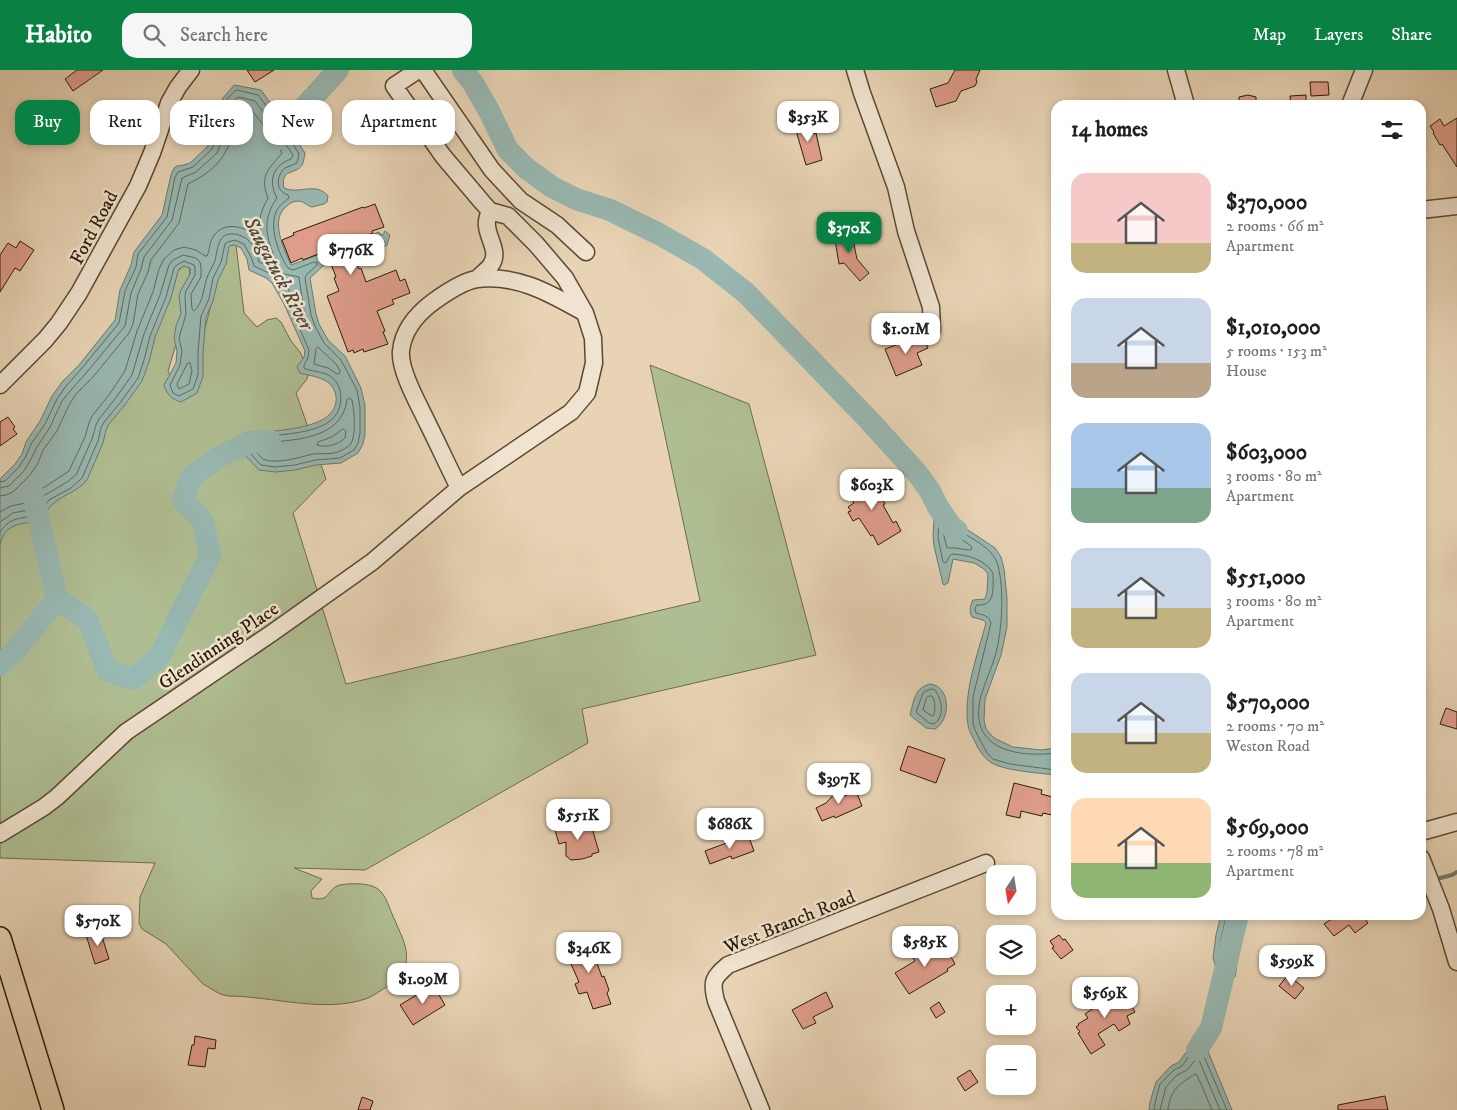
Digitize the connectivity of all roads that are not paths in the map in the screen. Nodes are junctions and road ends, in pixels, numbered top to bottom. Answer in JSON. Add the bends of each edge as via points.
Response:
{"nodes":[{"id":1,"x":191,"y":70,"type":"edge"},
{"id":2,"x":418,"y":70,"type":"edge"},
{"id":3,"x":422,"y":70,"type":"edge"},
{"id":4,"x":855,"y":70,"type":"edge"},
{"id":5,"x":1176,"y":70,"type":"edge"},
{"id":6,"x":1364,"y":70,"type":"edge"},
{"id":7,"x":1185,"y":100,"type":"edge"},
{"id":8,"x":1352,"y":100,"type":"edge"},
{"id":9,"x":521,"y":201,"type":"junction"},
{"id":10,"x":1457,"y":206,"type":"edge"},
{"id":11,"x":1426,"y":209,"type":"edge"},
{"id":12,"x":490,"y":210,"type":"junction"},
{"id":13,"x":508,"y":216,"type":"junction"},
{"id":14,"x":586,"y":252,"type":"dead end"},
{"id":15,"x":477,"y":279,"type":"junction"},
{"id":16,"x":585,"y":313,"type":"junction"},
{"id":17,"x":932,"y":331,"type":"dead end"},
{"id":18,"x":0,"y":385,"type":"edge"},
{"id":19,"x":459,"y":488,"type":"junction"},
{"id":20,"x":1457,"y":822,"type":"edge"},
{"id":21,"x":1426,"y":831,"type":"edge"},
{"id":22,"x":0,"y":834,"type":"edge"},
{"id":23,"x":986,"y":863,"type":"dead end"},
{"id":24,"x":1426,"y":870,"type":"edge"},
{"id":25,"x":0,"y":938,"type":"edge"},
{"id":26,"x":1457,"y":962,"type":"edge"},
{"id":27,"x":53,"y":1110,"type":"edge"},
{"id":28,"x":762,"y":1110,"type":"edge"}],
"edges":[{"from":1,"to":18,"type":"street","name":"Ford Road","via":[[169,103],[138,186],[80,293],[45,340]]},
{"from":2,"to":12,"type":"street","via":[[394,86],[443,156]]},
{"from":3,"to":9,"type":"street","via":[[492,170]]},
{"from":4,"to":17,"type":"street","via":[[896,187],[930,307]]},
{"from":5,"to":7,"type":"street"},
{"from":6,"to":8,"type":"street"},
{"from":9,"to":13,"type":"street"},
{"from":9,"to":14,"type":"street","via":[[557,225]]},
{"from":10,"to":11,"type":"street"},
{"from":12,"to":13,"type":"street"},
{"from":12,"to":15,"type":"street","via":[[486,220],[494,257],[491,266]]},
{"from":13,"to":16,"type":"street","name":"Glendinning Place","via":[[565,278]]},
{"from":15,"to":16,"type":"street","via":[[504,279],[531,285]]},
{"from":15,"to":19,"type":"street","via":[[441,296],[423,309],[414,318],[400,352],[405,377]]},
{"from":16,"to":19,"type":"street","name":"Glendinning Place","via":[[593,338],[594,363],[587,393],[570,412]]},
{"from":19,"to":22,"type":"street","name":"Glendinning Place","via":[[372,562],[126,732],[57,797]]},
{"from":20,"to":21,"type":"street"},
{"from":23,"to":28,"type":"street","name":"West Branch Road","via":[[728,965],[719,973],[712,986],[716,1001]]},
{"from":24,"to":26,"type":"street","via":[[1442,909]]},
{"from":25,"to":27,"type":"main road"}]}
